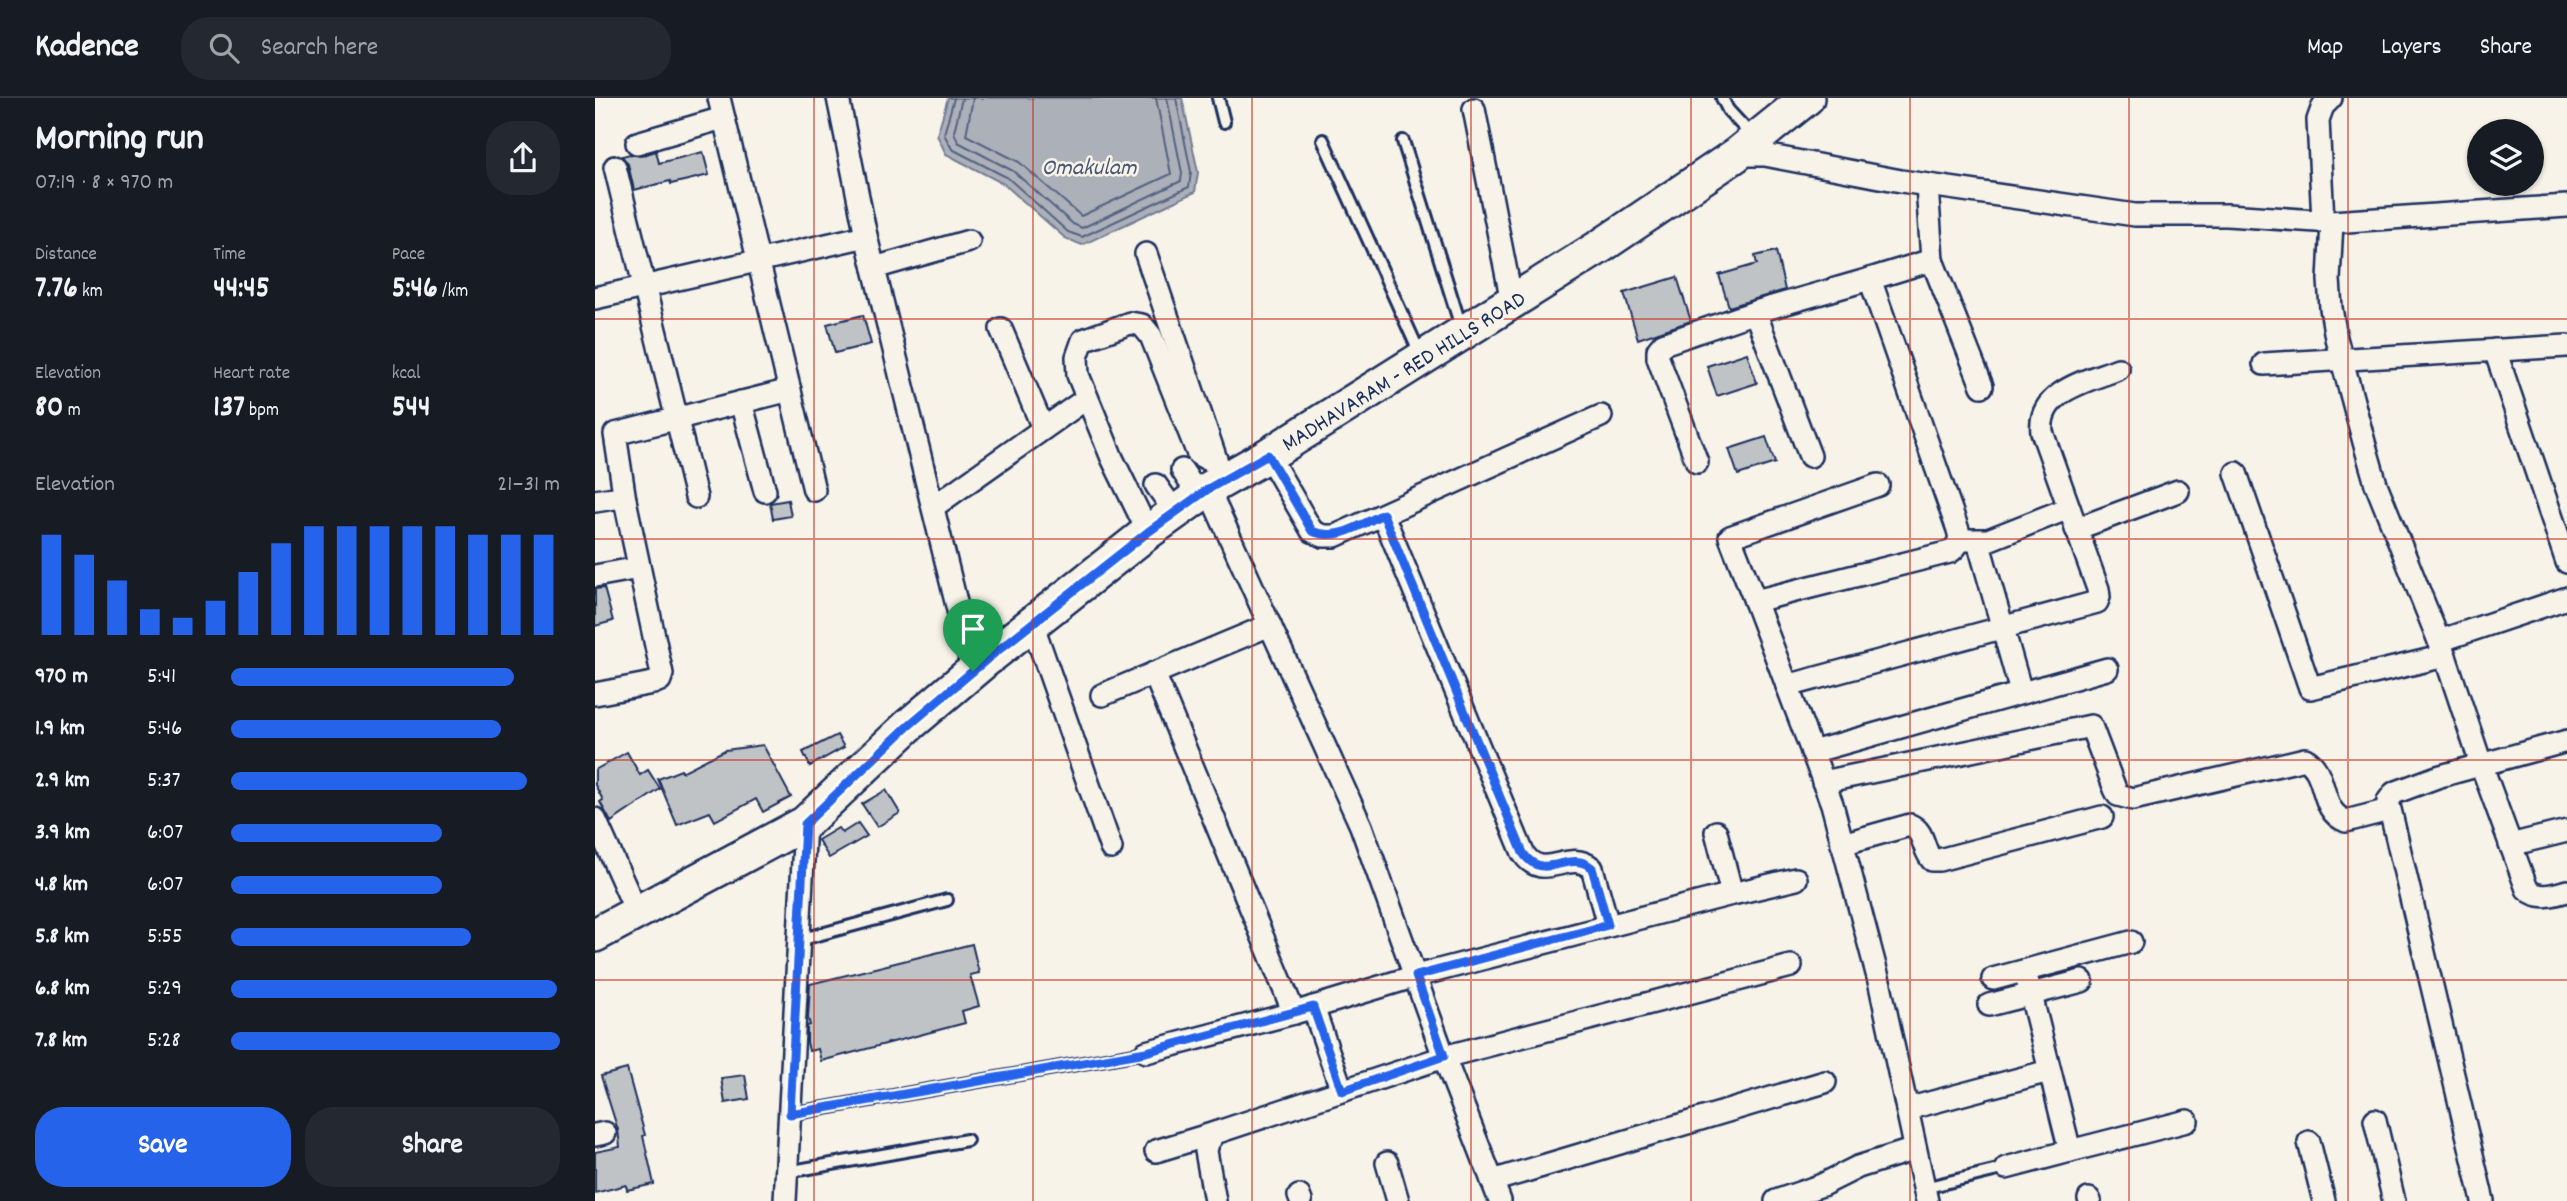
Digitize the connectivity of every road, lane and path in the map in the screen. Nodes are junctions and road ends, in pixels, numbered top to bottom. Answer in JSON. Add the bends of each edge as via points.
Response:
{"nodes":[{"id":1,"x":838,"y":98,"type":"edge"},
{"id":2,"x":1218,"y":98,"type":"edge"},
{"id":3,"x":1722,"y":98,"type":"edge"},
{"id":4,"x":1807,"y":98,"type":"edge"},
{"id":5,"x":2331,"y":98,"type":"edge"},
{"id":6,"x":721,"y":108,"type":"edge"},
{"id":7,"x":1473,"y":109,"type":"dead end"},
{"id":8,"x":1224,"y":122,"type":"dead end"},
{"id":9,"x":1323,"y":139,"type":"dead end"},
{"id":10,"x":1403,"y":141,"type":"dead end"},
{"id":11,"x":637,"y":143,"type":"dead end"},
{"id":12,"x":1745,"y":147,"type":"junction"},
{"id":13,"x":615,"y":167,"type":"dead end"},
{"id":14,"x":1927,"y":185,"type":"junction"},
{"id":15,"x":2567,"y":206,"type":"edge"},
{"id":16,"x":2327,"y":221,"type":"junction"},
{"id":17,"x":866,"y":236,"type":"junction"},
{"id":18,"x":969,"y":240,"type":"dead end"},
{"id":19,"x":1146,"y":254,"type":"dead end"},
{"id":20,"x":1932,"y":260,"type":"junction"},
{"id":21,"x":758,"y":262,"type":"junction"},
{"id":22,"x":874,"y":268,"type":"junction"},
{"id":23,"x":1870,"y":279,"type":"junction"},
{"id":24,"x":644,"y":288,"type":"junction"},
{"id":25,"x":595,"y":298,"type":"edge"},
{"id":26,"x":1512,"y":302,"type":"junction"},
{"id":27,"x":1755,"y":312,"type":"junction"},
{"id":28,"x":1001,"y":329,"type":"dead end"},
{"id":29,"x":1463,"y":333,"type":"junction"},
{"id":30,"x":2567,"y":346,"type":"edge"},
{"id":31,"x":2495,"y":349,"type":"junction"},
{"id":32,"x":1422,"y":359,"type":"junction"},
{"id":33,"x":2341,"y":360,"type":"junction"},
{"id":34,"x":2265,"y":364,"type":"dead end"},
{"id":35,"x":2118,"y":369,"type":"dead end"},
{"id":36,"x":1982,"y":386,"type":"dead end"},
{"id":37,"x":789,"y":390,"type":"junction"},
{"id":38,"x":741,"y":402,"type":"junction"},
{"id":39,"x":1080,"y":402,"type":"dead end"},
{"id":40,"x":1601,"y":416,"type":"dead end"},
{"id":41,"x":677,"y":418,"type":"junction"},
{"id":42,"x":1043,"y":428,"type":"junction"},
{"id":43,"x":1268,"y":455,"type":"junction"},
{"id":44,"x":1809,"y":456,"type":"dead end"},
{"id":45,"x":1697,"y":462,"type":"dead end"},
{"id":46,"x":2236,"y":473,"type":"dead end"},
{"id":47,"x":1156,"y":485,"type":"dead end"},
{"id":48,"x":1201,"y":485,"type":"junction"},
{"id":49,"x":1878,"y":485,"type":"dead end"},
{"id":50,"x":814,"y":490,"type":"dead end"},
{"id":51,"x":765,"y":491,"type":"dead end"},
{"id":52,"x":2178,"y":491,"type":"dead end"},
{"id":53,"x":696,"y":497,"type":"dead end"},
{"id":54,"x":625,"y":500,"type":"junction"},
{"id":55,"x":595,"y":501,"type":"edge"},
{"id":56,"x":933,"y":507,"type":"junction"},
{"id":57,"x":2069,"y":508,"type":"junction"},
{"id":58,"x":1383,"y":514,"type":"junction"},
{"id":59,"x":2076,"y":529,"type":"junction"},
{"id":60,"x":1148,"y":532,"type":"junction"},
{"id":61,"x":1969,"y":540,"type":"junction"},
{"id":62,"x":2567,"y":562,"type":"edge"},
{"id":63,"x":639,"y":568,"type":"junction"},
{"id":64,"x":595,"y":576,"type":"edge"},
{"id":65,"x":2567,"y":598,"type":"edge"},
{"id":66,"x":1755,"y":601,"type":"junction"},
{"id":67,"x":1032,"y":623,"type":"junction"},
{"id":68,"x":1271,"y":625,"type":"junction"},
{"id":69,"x":2002,"y":627,"type":"junction"},
{"id":70,"x":2442,"y":649,"type":"junction"},
{"id":71,"x":2107,"y":669,"type":"dead end"},
{"id":72,"x":973,"y":671,"type":"junction"},
{"id":73,"x":1154,"y":673,"type":"junction"},
{"id":74,"x":1787,"y":687,"type":"junction"},
{"id":75,"x":2021,"y":692,"type":"junction"},
{"id":76,"x":595,"y":694,"type":"edge"},
{"id":77,"x":1102,"y":695,"type":"dead end"},
{"id":78,"x":2567,"y":741,"type":"edge"},
{"id":79,"x":1812,"y":752,"type":"junction"},
{"id":80,"x":2481,"y":764,"type":"junction"},
{"id":81,"x":1823,"y":782,"type":"junction"},
{"id":82,"x":2389,"y":810,"type":"junction"},
{"id":83,"x":2102,"y":817,"type":"dead end"},
{"id":84,"x":595,"y":819,"type":"edge"},
{"id":85,"x":805,"y":824,"type":"junction"},
{"id":86,"x":2567,"y":831,"type":"edge"},
{"id":87,"x":1716,"y":832,"type":"dead end"},
{"id":88,"x":1842,"y":845,"type":"junction"},
{"id":89,"x":2510,"y":845,"type":"junction"},
{"id":90,"x":1111,"y":848,"type":"dead end"},
{"id":91,"x":1796,"y":879,"type":"dead end"},
{"id":92,"x":2567,"y":891,"type":"edge"},
{"id":93,"x":1731,"y":894,"type":"junction"},
{"id":94,"x":947,"y":900,"type":"dead end"},
{"id":95,"x":637,"y":913,"type":"junction"},
{"id":96,"x":1608,"y":925,"type":"junction"},
{"id":97,"x":595,"y":935,"type":"edge"},
{"id":98,"x":799,"y":940,"type":"junction"},
{"id":99,"x":2131,"y":942,"type":"dead end"},
{"id":100,"x":1791,"y":966,"type":"dead end"},
{"id":101,"x":2025,"y":971,"type":"junction"},
{"id":102,"x":1416,"y":976,"type":"junction"},
{"id":103,"x":1993,"y":979,"type":"dead end"},
{"id":104,"x":2082,"y":981,"type":"dead end"},
{"id":105,"x":2030,"y":994,"type":"junction"},
{"id":106,"x":1989,"y":1004,"type":"dead end"},
{"id":107,"x":1304,"y":1010,"type":"junction"},
{"id":108,"x":1146,"y":1052,"type":"joint"},
{"id":109,"x":1444,"y":1056,"type":"junction"},
{"id":110,"x":2049,"y":1071,"type":"junction"},
{"id":111,"x":1825,"y":1082,"type":"dead end"},
{"id":112,"x":1342,"y":1091,"type":"junction"},
{"id":113,"x":1907,"y":1109,"type":"junction"},
{"id":114,"x":790,"y":1114,"type":"junction"},
{"id":115,"x":2375,"y":1120,"type":"dead end"},
{"id":116,"x":2187,"y":1121,"type":"dead end"},
{"id":117,"x":1215,"y":1133,"type":"junction"},
{"id":118,"x":967,"y":1140,"type":"dead end"},
{"id":119,"x":2309,"y":1142,"type":"dead end"},
{"id":120,"x":1915,"y":1149,"type":"junction"},
{"id":121,"x":1156,"y":1151,"type":"dead end"},
{"id":122,"x":2070,"y":1151,"type":"junction"},
{"id":123,"x":1387,"y":1163,"type":"dead end"},
{"id":124,"x":2006,"y":1167,"type":"joint"},
{"id":125,"x":787,"y":1172,"type":"junction"},
{"id":126,"x":1496,"y":1191,"type":"edge"},
{"id":127,"x":1925,"y":1195,"type":"edge"},
{"id":128,"x":785,"y":1201,"type":"edge"},
{"id":129,"x":1215,"y":1201,"type":"edge"},
{"id":130,"x":1398,"y":1201,"type":"edge"},
{"id":131,"x":1776,"y":1201,"type":"edge"},
{"id":132,"x":2324,"y":1201,"type":"edge"},
{"id":133,"x":2394,"y":1201,"type":"edge"},
{"id":134,"x":2483,"y":1201,"type":"edge"}],
"edges":[{"from":1,"to":17,"type":"street"},
{"from":2,"to":8,"type":"lane"},
{"from":3,"to":12,"type":"lane"},
{"from":4,"to":12,"type":"main road","name":"MADHAVARAM - RED HILLS ROAD"},
{"from":5,"to":16,"type":"street","via":[[2318,120]]},
{"from":6,"to":11,"type":"street"},
{"from":6,"to":21,"type":"street"},
{"from":7,"to":26,"type":"street"},
{"from":9,"to":32,"type":"lane"},
{"from":10,"to":29,"type":"lane"},
{"from":12,"to":14,"type":"street","via":[[1765,155]]},
{"from":12,"to":26,"type":"main road","name":"MADHAVARAM - RED HILLS ROAD"},
{"from":13,"to":24,"type":"street"},
{"from":14,"to":16,"type":"street","via":[[2135,215]]},
{"from":14,"to":20,"type":"street"},
{"from":15,"to":16,"type":"street"},
{"from":16,"to":33,"type":"street","via":[[2330,307]]},
{"from":17,"to":21,"type":"street"},
{"from":17,"to":22,"type":"street"},
{"from":18,"to":22,"type":"street"},
{"from":19,"to":48,"type":"street"},
{"from":20,"to":23,"type":"street"},
{"from":20,"to":36,"type":"street"},
{"from":21,"to":24,"type":"street"},
{"from":21,"to":37,"type":"street"},
{"from":22,"to":56,"type":"street"},
{"from":23,"to":27,"type":"street"},
{"from":23,"to":61,"type":"street"},
{"from":24,"to":25,"type":"street"},
{"from":24,"to":41,"type":"street"},
{"from":26,"to":29,"type":"main road","name":"MADHAVARAM - RED HILLS ROAD"},
{"from":27,"to":44,"type":"street"},
{"from":27,"to":45,"type":"street","via":[[1674,338],[1658,350]]},
{"from":28,"to":42,"type":"street"},
{"from":29,"to":32,"type":"main road","name":"MADHAVARAM - RED HILLS ROAD"},
{"from":30,"to":31,"type":"street"},
{"from":31,"to":33,"type":"street"},
{"from":31,"to":62,"type":"street"},
{"from":32,"to":43,"type":"main road","name":"MADHAVARAM - RED HILLS ROAD"},
{"from":33,"to":34,"type":"street"},
{"from":33,"to":70,"type":"street","via":[[2376,484]]},
{"from":35,"to":57,"type":"street","via":[[2053,398],[2040,420]]},
{"from":37,"to":38,"type":"street"},
{"from":37,"to":50,"type":"street"},
{"from":38,"to":41,"type":"street"},
{"from":38,"to":51,"type":"street"},
{"from":39,"to":42,"type":"street"},
{"from":40,"to":58,"type":"street"},
{"from":41,"to":53,"type":"street"},
{"from":41,"to":54,"type":"street","via":[[615,434]]},
{"from":42,"to":56,"type":"street"},
{"from":43,"to":48,"type":"main road","name":"MADHAVARAM - RED HILLS ROAD"},
{"from":43,"to":58,"type":"street","via":[[1312,531],[1335,536]]},
{"from":46,"to":70,"type":"street","via":[[2310,688]]},
{"from":47,"to":48,"type":"street"},
{"from":48,"to":60,"type":"main road","name":"MADHAVARAM - RED HILLS ROAD"},
{"from":48,"to":60,"type":"street","via":[[1198,454],[1151,336],[1142,326],[1130,323],[1083,340],[1077,357],[1078,376]]},
{"from":48,"to":68,"type":"street"},
{"from":49,"to":66,"type":"street","via":[[1730,537]]},
{"from":52,"to":59,"type":"street"},
{"from":54,"to":55,"type":"street"},
{"from":54,"to":63,"type":"street"},
{"from":56,"to":72,"type":"street"},
{"from":57,"to":59,"type":"street"},
{"from":57,"to":61,"type":"street","via":[[1988,540]]},
{"from":58,"to":96,"type":"street","via":[[1523,853],[1540,867],[1575,861],[1588,864]]},
{"from":59,"to":69,"type":"street","via":[[2098,589],[2097,602]]},
{"from":60,"to":67,"type":"main road","name":"MADHAVARAM - RED HILLS ROAD"},
{"from":61,"to":66,"type":"street","via":[[1950,551]]},
{"from":61,"to":69,"type":"street"},
{"from":63,"to":64,"type":"street"},
{"from":63,"to":76,"type":"street","via":[[660,680]]},
{"from":65,"to":70,"type":"street"},
{"from":66,"to":74,"type":"street"},
{"from":67,"to":72,"type":"main road","name":"MADHAVARAM - RED HILLS ROAD"},
{"from":67,"to":90,"type":"street"},
{"from":68,"to":73,"type":"street"},
{"from":68,"to":102,"type":"street","via":[[1356,814]]},
{"from":69,"to":74,"type":"street"},
{"from":69,"to":75,"type":"street"},
{"from":70,"to":80,"type":"street"},
{"from":71,"to":75,"type":"street"},
{"from":72,"to":85,"type":"main road","name":"MADHAVARAM - RED HILLS ROAD"},
{"from":73,"to":77,"type":"street"},
{"from":73,"to":107,"type":"street"},
{"from":74,"to":79,"type":"street"},
{"from":75,"to":79,"type":"street"},
{"from":78,"to":80,"type":"street"},
{"from":79,"to":81,"type":"street"},
{"from":80,"to":82,"type":"street","via":[[2393,793]]},
{"from":80,"to":89,"type":"street"},
{"from":81,"to":82,"type":"street","via":[[2091,726],[2115,789],[2124,798],[2305,760],[2315,768],[2329,806],[2339,818],[2346,821]]},
{"from":81,"to":88,"type":"street"},
{"from":82,"to":134,"type":"street"},
{"from":83,"to":88,"type":"street","via":[[1939,860],[1932,860],[1920,832],[1910,825]]},
{"from":84,"to":95,"type":"street"},
{"from":85,"to":95,"type":"main road","name":"MADHAVARAM - RED HILLS ROAD"},
{"from":85,"to":98,"type":"street"},
{"from":86,"to":89,"type":"street"},
{"from":87,"to":93,"type":"street"},
{"from":88,"to":113,"type":"street"},
{"from":89,"to":92,"type":"street","via":[[2533,895]]},
{"from":91,"to":93,"type":"street"},
{"from":93,"to":96,"type":"street"},
{"from":94,"to":98,"type":"lane"},
{"from":95,"to":97,"type":"main road","name":"MADHAVARAM - RED HILLS ROAD"},
{"from":96,"to":102,"type":"street"},
{"from":98,"to":114,"type":"street"},
{"from":99,"to":101,"type":"street"},
{"from":100,"to":109,"type":"street"},
{"from":101,"to":103,"type":"street"},
{"from":101,"to":105,"type":"street"},
{"from":102,"to":107,"type":"street"},
{"from":102,"to":109,"type":"street"},
{"from":104,"to":105,"type":"street"},
{"from":105,"to":106,"type":"street"},
{"from":105,"to":110,"type":"street"},
{"from":107,"to":108,"type":"street"},
{"from":107,"to":112,"type":"street"},
{"from":108,"to":114,"type":"lane"},
{"from":109,"to":112,"type":"street"},
{"from":109,"to":126,"type":"street"},
{"from":110,"to":113,"type":"street"},
{"from":110,"to":122,"type":"street"},
{"from":111,"to":126,"type":"street"},
{"from":112,"to":117,"type":"street"},
{"from":113,"to":120,"type":"street"},
{"from":114,"to":125,"type":"street"},
{"from":115,"to":133,"type":"street"},
{"from":116,"to":122,"type":"street"},
{"from":117,"to":121,"type":"street"},
{"from":117,"to":129,"type":"street","via":[[1206,1151]]},
{"from":118,"to":125,"type":"lane"},
{"from":119,"to":132,"type":"street"},
{"from":120,"to":127,"type":"street"},
{"from":120,"to":131,"type":"street"},
{"from":122,"to":124,"type":"street"},
{"from":123,"to":130,"type":"street"},
{"from":124,"to":127,"type":"lane"},
{"from":125,"to":128,"type":"street"}]}
